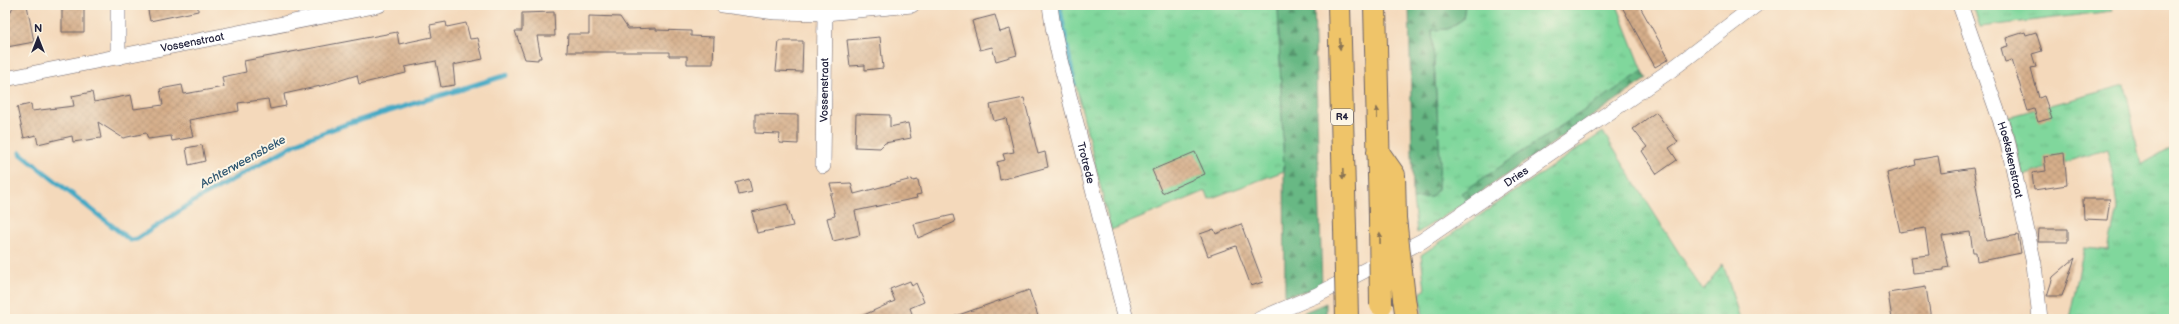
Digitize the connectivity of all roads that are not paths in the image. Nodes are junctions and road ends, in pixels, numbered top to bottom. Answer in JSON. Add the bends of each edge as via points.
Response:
{"nodes":[{"id":1,"x":118,"y":5,"type":"edge"},
{"id":2,"x":379,"y":5,"type":"edge"},
{"id":3,"x":722,"y":5,"type":"edge"},
{"id":4,"x":912,"y":5,"type":"edge"},
{"id":5,"x":1050,"y":5,"type":"edge"},
{"id":6,"x":1339,"y":5,"type":"edge"},
{"id":7,"x":1375,"y":5,"type":"edge"},
{"id":8,"x":1756,"y":5,"type":"edge"},
{"id":9,"x":1960,"y":5,"type":"edge"},
{"id":10,"x":825,"y":13,"type":"junction"},
{"id":11,"x":118,"y":57,"type":"junction"},
{"id":12,"x":5,"y":79,"type":"edge"},
{"id":13,"x":823,"y":166,"type":"dead end"},
{"id":14,"x":1387,"y":218,"type":"junction"},
{"id":15,"x":1381,"y":312,"type":"edge"},
{"id":16,"x":1126,"y":319,"type":"edge"},
{"id":17,"x":1260,"y":319,"type":"edge"},
{"id":18,"x":1346,"y":319,"type":"edge"},
{"id":19,"x":1407,"y":319,"type":"edge"},
{"id":20,"x":2040,"y":319,"type":"edge"}],
"edges":[{"from":1,"to":11,"type":"street"},
{"from":2,"to":11,"type":"street","name":"Vossenstraat"},
{"from":3,"to":10,"type":"street","via":[[775,12]]},
{"from":4,"to":10,"type":"street"},
{"from":5,"to":16,"type":"street","name":"Trotrede","via":[[1060,60]]},
{"from":6,"to":18,"type":"highway","number":"R4","one_way":true,"bridge":true},
{"from":14,"to":7,"type":"highway","one_way":true,"via":[[1378,152]]},
{"from":8,"to":17,"type":"street","name":"Dries","via":[[1671,70],[1422,241],[1317,295]]},
{"from":9,"to":20,"type":"street","name":"Hoekskenstraat","via":[[2007,139],[2034,264]]},
{"from":10,"to":13,"type":"street","name":"Vossenstraat"},
{"from":11,"to":12,"type":"street","name":"Vossenstraat"},
{"from":15,"to":14,"type":"highway","one_way":true,"bridge":true},
{"from":14,"to":19,"type":"highway","bridge":true}]}
